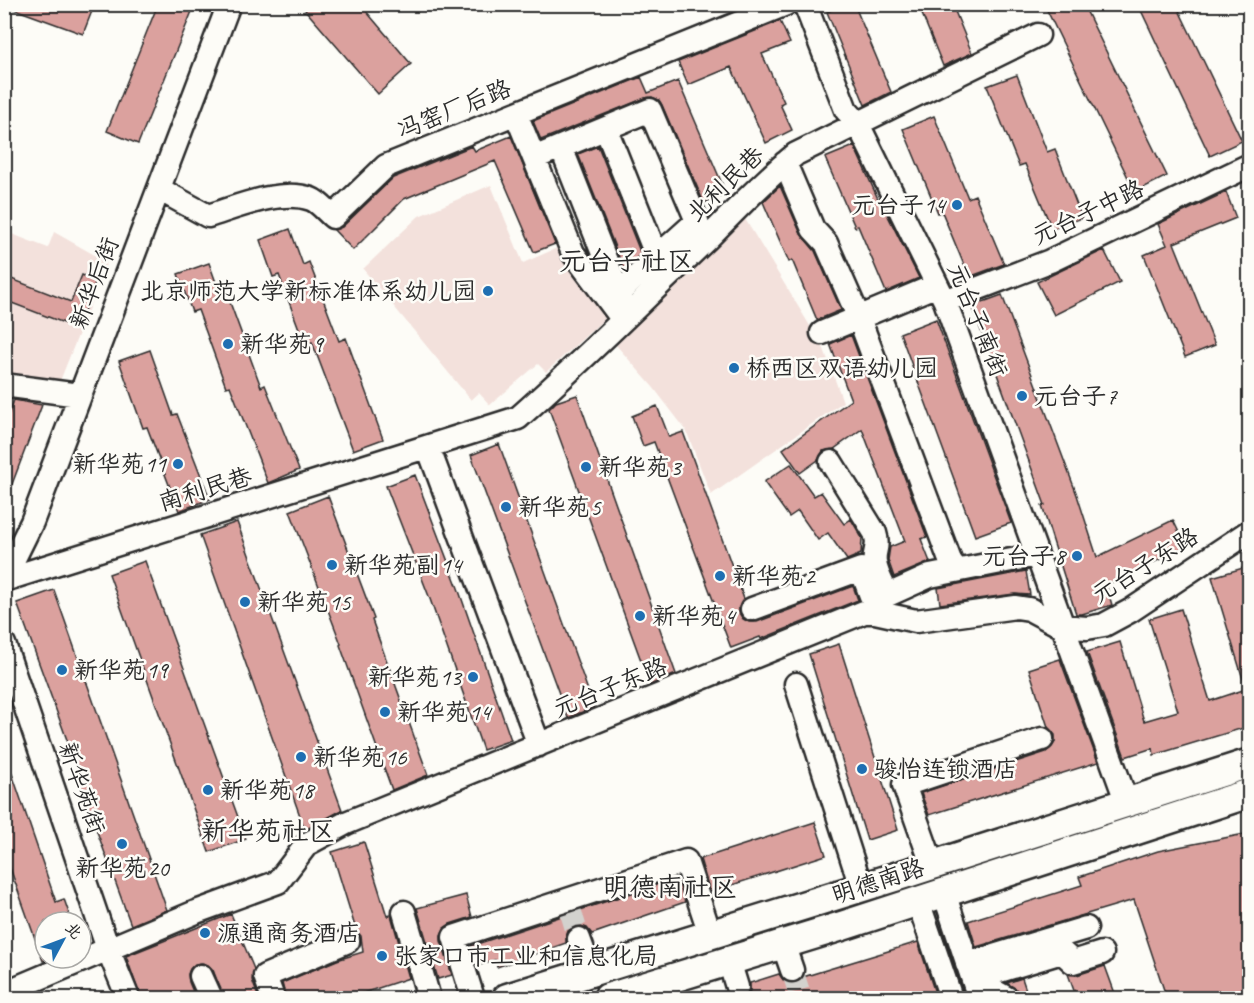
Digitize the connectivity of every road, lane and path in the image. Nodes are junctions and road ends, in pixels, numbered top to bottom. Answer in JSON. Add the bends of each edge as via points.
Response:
{"nodes":[{"id":1,"x":229,"y":4,"type":"edge"},
{"id":2,"x":786,"y":4,"type":"edge"},
{"id":3,"x":805,"y":4,"type":"edge"},
{"id":4,"x":1038,"y":35,"type":"dead end"},
{"id":5,"x":516,"y":114,"type":"junction"},
{"id":6,"x":857,"y":122,"type":"junction"},
{"id":7,"x":606,"y":129,"type":"junction"},
{"id":8,"x":534,"y":158,"type":"junction"},
{"id":9,"x":566,"y":160,"type":"dead end"},
{"id":10,"x":785,"y":163,"type":"junction"},
{"id":11,"x":1250,"y":165,"type":"edge"},
{"id":12,"x":159,"y":189,"type":"junction"},
{"id":13,"x":657,"y":257,"type":"junction"},
{"id":14,"x":619,"y":293,"type":"junction"},
{"id":15,"x":941,"y":293,"type":"junction"},
{"id":16,"x":626,"y":318,"type":"junction"},
{"id":17,"x":859,"y":318,"type":"junction"},
{"id":18,"x":822,"y":333,"type":"dead end"},
{"id":19,"x":4,"y":388,"type":"edge"},
{"id":20,"x":79,"y":394,"type":"junction"},
{"id":21,"x":425,"y":448,"type":"junction"},
{"id":22,"x":831,"y":462,"type":"dead end"},
{"id":23,"x":1250,"y":531,"type":"edge"},
{"id":24,"x":1037,"y":555,"type":"junction"},
{"id":25,"x":954,"y":571,"type":"junction"},
{"id":26,"x":4,"y":579,"type":"edge"},
{"id":27,"x":887,"y":608,"type":"junction"},
{"id":28,"x":752,"y":609,"type":"dead end"},
{"id":29,"x":1061,"y":626,"type":"junction"},
{"id":30,"x":4,"y":644,"type":"edge"},
{"id":31,"x":796,"y":684,"type":"dead end"},
{"id":32,"x":1042,"y":739,"type":"dead end"},
{"id":33,"x":539,"y":746,"type":"junction"},
{"id":34,"x":1250,"y":763,"type":"edge"},
{"id":35,"x":1250,"y":793,"type":"edge"},
{"id":36,"x":1127,"y":803,"type":"junction"},
{"id":37,"x":932,"y":864,"type":"junction"},
{"id":38,"x":861,"y":886,"type":"junction"},
{"id":39,"x":931,"y":897,"type":"junction"},
{"id":40,"x":404,"y":912,"type":"dead end"},
{"id":41,"x":1086,"y":928,"type":"dead end"},
{"id":42,"x":710,"y":934,"type":"junction"},
{"id":43,"x":579,"y":939,"type":"tunnel mouth"},
{"id":44,"x":348,"y":941,"type":"dead end"},
{"id":45,"x":108,"y":949,"type":"junction"},
{"id":46,"x":1102,"y":952,"type":"dead end"},
{"id":47,"x":591,"y":972,"type":"junction"},
{"id":48,"x":201,"y":976,"type":"dead end"},
{"id":49,"x":973,"y":981,"type":"edge"},
{"id":50,"x":4,"y":993,"type":"edge"},
{"id":51,"x":128,"y":999,"type":"edge"},
{"id":52,"x":211,"y":999,"type":"edge"},
{"id":53,"x":273,"y":999,"type":"edge"},
{"id":54,"x":429,"y":999,"type":"edge"},
{"id":55,"x":473,"y":999,"type":"edge"},
{"id":56,"x":507,"y":999,"type":"edge"},
{"id":57,"x":608,"y":999,"type":"edge"},
{"id":58,"x":951,"y":999,"type":"edge"},
{"id":59,"x":1007,"y":999,"type":"edge"}],
"edges":[{"from":1,"to":12,"type":"street","name":"新华后街"},
{"from":2,"to":5,"type":"street","name":"冯窑厂后路"},
{"from":3,"to":6,"type":"street","name":"元台子南街","via":[[846,110]]},
{"from":4,"to":6,"type":"street","name":"北利民巷"},
{"from":5,"to":8,"type":"street"},
{"from":5,"to":12,"type":"street","name":"冯窑厂后路","via":[[386,166],[333,216],[313,200],[295,195],[269,198],[208,216]]},
{"from":6,"to":10,"type":"street","name":"北利民巷"},
{"from":6,"to":15,"type":"street","name":"元台子南街"},
{"from":7,"to":8,"type":"street"},
{"from":7,"to":13,"type":"street"},
{"from":7,"to":13,"type":"street","via":[[650,110],[697,221]]},
{"from":8,"to":16,"type":"street","via":[[573,253]]},
{"from":9,"to":14,"type":"street"},
{"from":10,"to":16,"type":"street","name":"北利民巷"},
{"from":10,"to":17,"type":"street","via":[[813,229],[826,243]]},
{"from":11,"to":15,"type":"street","name":"元台子中路","via":[[1050,261]]},
{"from":12,"to":20,"type":"street","name":"新华后街"},
{"from":13,"to":14,"type":"street"},
{"from":14,"to":16,"type":"street"},
{"from":15,"to":17,"type":"street","name":"元台子中路"},
{"from":15,"to":24,"type":"street","name":"元台子南街"},
{"from":16,"to":21,"type":"street","name":"北利民巷","via":[[518,418]]},
{"from":17,"to":18,"type":"street","name":"元台子中路"},
{"from":17,"to":25,"type":"street"},
{"from":19,"to":20,"type":"street"},
{"from":20,"to":26,"type":"street","name":"新华后街","via":[[32,522]]},
{"from":21,"to":26,"type":"street","name":"南利民巷"},
{"from":21,"to":33,"type":"street"},
{"from":22,"to":27,"type":"street","via":[[875,533],[875,566]]},
{"from":23,"to":29,"type":"street","name":"元台子东路","via":[[1113,621],[1095,627]]},
{"from":24,"to":25,"type":"street"},
{"from":24,"to":29,"type":"street","name":"元台子南街"},
{"from":25,"to":27,"type":"street","via":[[930,576]]},
{"from":27,"to":28,"type":"street","via":[[861,569]]},
{"from":27,"to":29,"type":"street","name":"元台子东路","via":[[916,621],[1016,607],[1029,609]]},
{"from":27,"to":33,"type":"street","name":"元台子东路","via":[[864,612]]},
{"from":29,"to":36,"type":"street","name":"元台子南街"},
{"from":30,"to":45,"type":"street","name":"新华苑街"},
{"from":31,"to":38,"type":"street"},
{"from":32,"to":37,"type":"street","via":[[904,785]]},
{"from":33,"to":45,"type":"street","name":"元台子东路","via":[[346,823],[308,844],[278,882]]},
{"from":34,"to":36,"type":"main road","name":"明德南路"},
{"from":35,"to":39,"type":"main road","name":"明德南路"},
{"from":36,"to":37,"type":"main road","name":"明德南路"},
{"from":37,"to":38,"type":"main road","name":"明德南路"},
{"from":38,"to":42,"type":"main road","name":"明德南路"},
{"from":39,"to":49,"type":"street"},
{"from":39,"to":57,"type":"main road","name":"明德南路","via":[[787,957],[733,974]]},
{"from":39,"to":58,"type":"street"},
{"from":40,"to":54,"type":"street"},
{"from":41,"to":49,"type":"street"},
{"from":42,"to":47,"type":"main road","name":"明德南路"},
{"from":42,"to":55,"type":"street","via":[[686,861],[568,903],[454,937]]},
{"from":43,"to":47,"type":"street"},
{"from":44,"to":53,"type":"street","via":[[265,976]]},
{"from":45,"to":50,"type":"street","name":"元台子东路"},
{"from":45,"to":51,"type":"street","name":"新华苑街"},
{"from":46,"to":49,"type":"street","via":[[1073,962],[1062,952]]},
{"from":47,"to":56,"type":"main road","name":"明德南路"},
{"from":48,"to":52,"type":"street"},
{"from":49,"to":59,"type":"street"}]}
